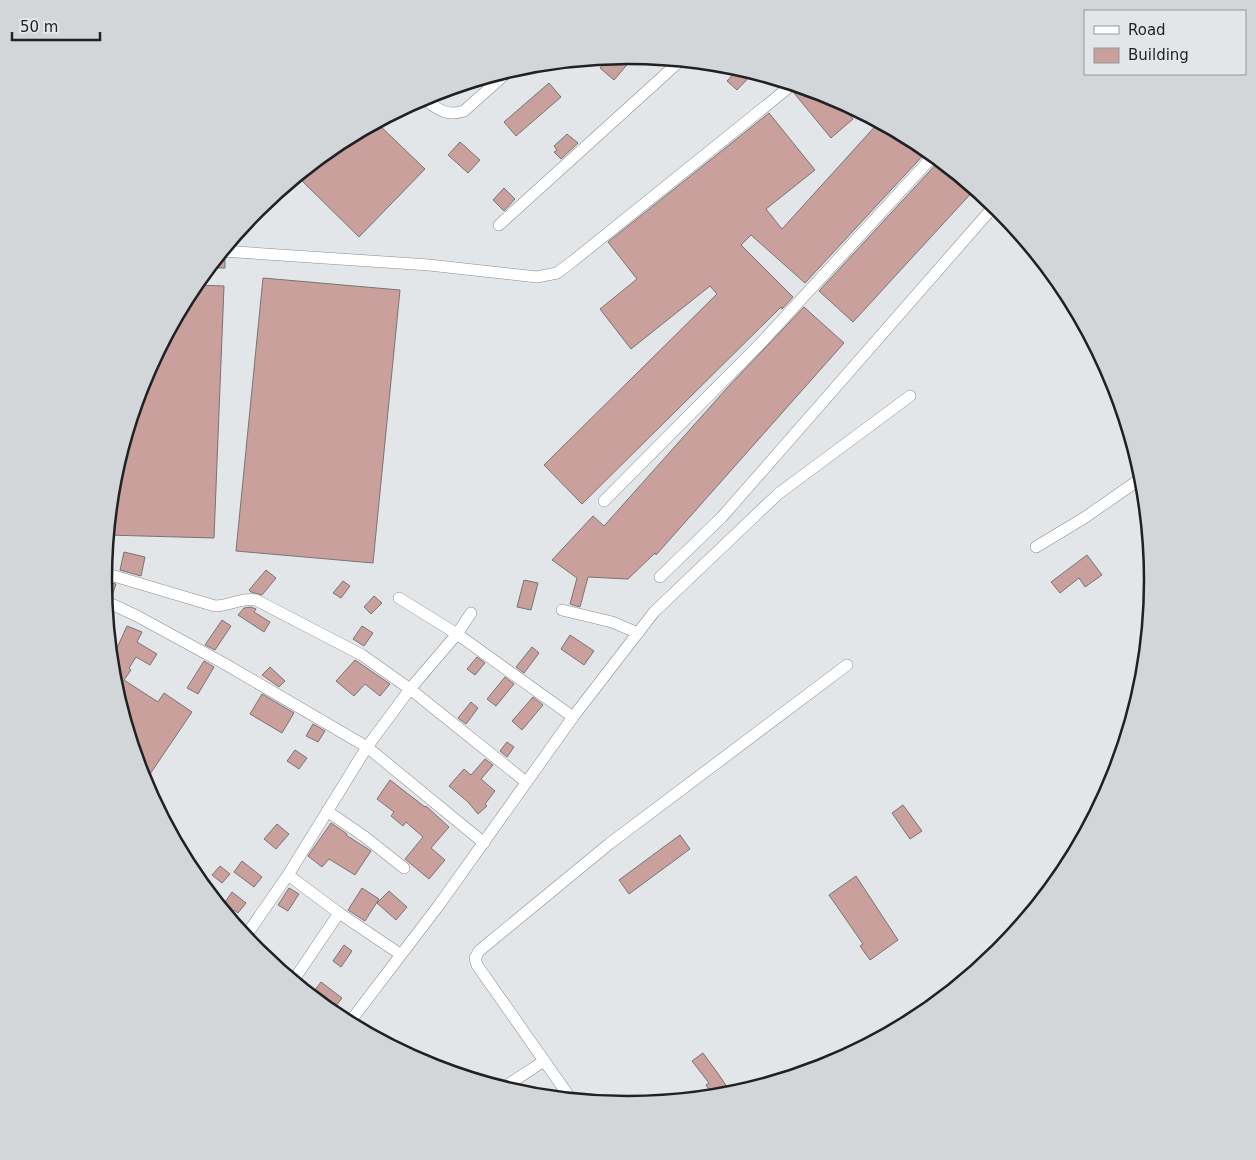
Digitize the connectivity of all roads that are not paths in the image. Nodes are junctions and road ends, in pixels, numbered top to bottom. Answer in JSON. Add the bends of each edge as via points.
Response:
{"nodes":[{"id":1,"x":674,"y":66,"type":"edge"},
{"id":2,"x":498,"y":80,"type":"edge"},
{"id":3,"x":787,"y":89,"type":"edge"},
{"id":4,"x":430,"y":103,"type":"edge"},
{"id":5,"x":929,"y":161,"type":"edge"},
{"id":6,"x":989,"y":212,"type":"edge"},
{"id":7,"x":499,"y":224,"type":"dead end"},
{"id":8,"x":230,"y":252,"type":"edge"},
{"id":9,"x":910,"y":396,"type":"dead end"},
{"id":10,"x":1135,"y":483,"type":"edge"},
{"id":11,"x":604,"y":501,"type":"dead end"},
{"id":12,"x":1036,"y":547,"type":"dead end"},
{"id":13,"x":112,"y":575,"type":"edge"},
{"id":14,"x":660,"y":577,"type":"dead end"},
{"id":15,"x":399,"y":598,"type":"dead end"},
{"id":16,"x":113,"y":605,"type":"edge"},
{"id":17,"x":562,"y":610,"type":"dead end"},
{"id":18,"x":472,"y":612,"type":"dead end"},
{"id":19,"x":638,"y":633,"type":"junction"},
{"id":20,"x":457,"y":634,"type":"junction"},
{"id":21,"x":847,"y":665,"type":"dead end"},
{"id":22,"x":410,"y":690,"type":"junction"},
{"id":23,"x":573,"y":717,"type":"junction"},
{"id":24,"x":367,"y":747,"type":"junction"},
{"id":25,"x":526,"y":782,"type":"junction"},
{"id":26,"x":328,"y":810,"type":"junction"},
{"id":27,"x":484,"y":843,"type":"junction"},
{"id":28,"x":404,"y":868,"type":"dead end"},
{"id":29,"x":288,"y":874,"type":"junction"},
{"id":30,"x":339,"y":913,"type":"junction"},
{"id":31,"x":250,"y":931,"type":"edge"},
{"id":32,"x":400,"y":954,"type":"junction"},
{"id":33,"x":297,"y":975,"type":"edge"},
{"id":34,"x":354,"y":1017,"type":"edge"},
{"id":35,"x":544,"y":1061,"type":"junction"},
{"id":36,"x":511,"y":1083,"type":"edge"},
{"id":37,"x":566,"y":1092,"type":"edge"}],
"edges":[{"from":1,"to":7,"type":"street"},
{"from":2,"to":4,"type":"street","via":[[455,114],[446,113]]},
{"from":3,"to":8,"type":"street","via":[[556,273],[538,277],[429,265]]},
{"from":5,"to":11,"type":"street","via":[[760,344]]},
{"from":6,"to":14,"type":"street","via":[[722,517]]},
{"from":9,"to":19,"type":"street","via":[[778,494],[661,604]]},
{"from":10,"to":12,"type":"street"},
{"from":13,"to":22,"type":"street","via":[[215,606],[247,598],[256,600],[362,655]]},
{"from":15,"to":20,"type":"street"},
{"from":16,"to":24,"type":"street","via":[[225,664]]},
{"from":17,"to":19,"type":"street","via":[[612,622]]},
{"from":18,"to":20,"type":"street"},
{"from":19,"to":23,"type":"street"},
{"from":20,"to":22,"type":"street"},
{"from":20,"to":23,"type":"street"},
{"from":21,"to":35,"type":"street","via":[[609,844],[479,951],[475,958],[477,964]]},
{"from":22,"to":24,"type":"street"},
{"from":22,"to":25,"type":"street"},
{"from":23,"to":25,"type":"street"},
{"from":24,"to":26,"type":"street"},
{"from":24,"to":27,"type":"street"},
{"from":25,"to":27,"type":"street"},
{"from":26,"to":28,"type":"street"},
{"from":26,"to":29,"type":"street"},
{"from":27,"to":32,"type":"street"},
{"from":29,"to":30,"type":"street"},
{"from":29,"to":31,"type":"street"},
{"from":30,"to":32,"type":"street"},
{"from":30,"to":33,"type":"street"},
{"from":32,"to":34,"type":"street"},
{"from":35,"to":36,"type":"street"},
{"from":35,"to":37,"type":"street"}]}
